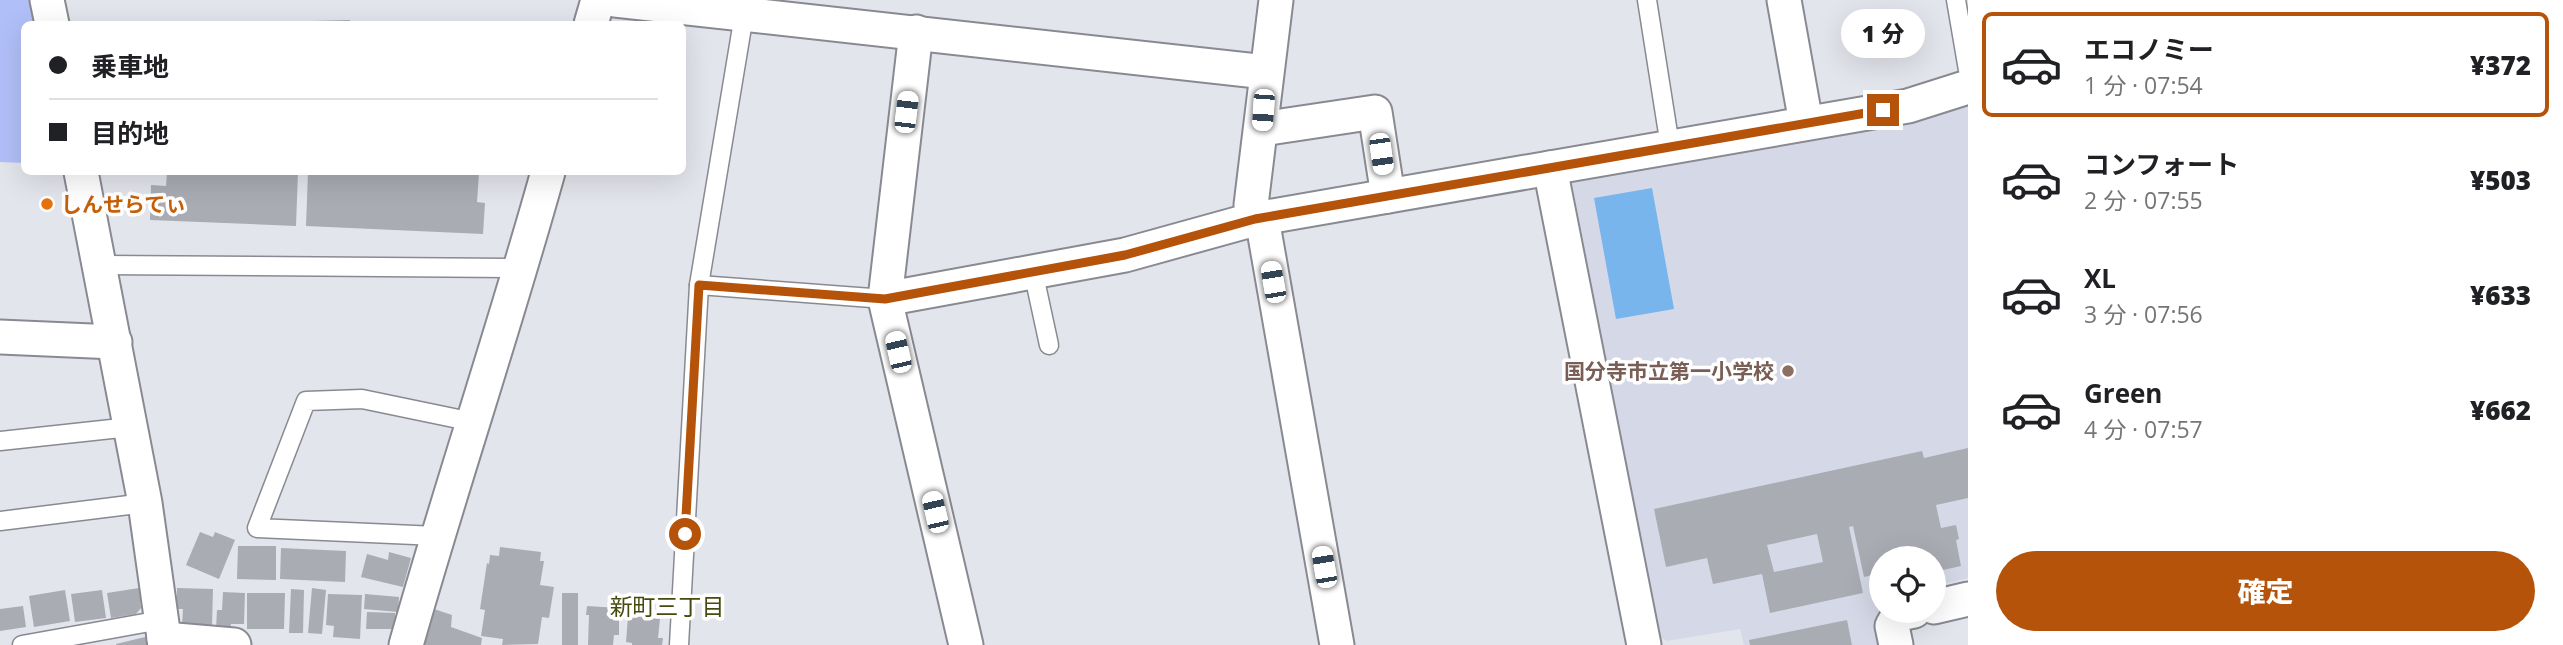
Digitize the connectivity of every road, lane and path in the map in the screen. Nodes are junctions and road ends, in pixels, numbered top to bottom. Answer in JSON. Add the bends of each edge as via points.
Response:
{"nodes":[{"id":1,"x":47,"y":0,"type":"edge"},
{"id":2,"x":598,"y":0,"type":"edge"},
{"id":3,"x":615,"y":0,"type":"edge"},
{"id":4,"x":1276,"y":0,"type":"edge"},
{"id":5,"x":1647,"y":0,"type":"edge"},
{"id":6,"x":1784,"y":0,"type":"edge"},
{"id":7,"x":1956,"y":0,"type":"edge"},
{"id":8,"x":744,"y":15,"type":"junction"},
{"id":9,"x":51,"y":21,"type":"edge"},
{"id":10,"x":591,"y":21,"type":"edge"},
{"id":11,"x":916,"y":33,"type":"junction"},
{"id":12,"x":1968,"y":70,"type":"edge"},
{"id":13,"x":1266,"y":72,"type":"junction"},
{"id":14,"x":1968,"y":87,"type":"edge"},
{"id":15,"x":1805,"y":123,"type":"junction"},
{"id":16,"x":1262,"y":129,"type":"junction"},
{"id":17,"x":1670,"y":146,"type":"junction"},
{"id":18,"x":1550,"y":168,"type":"junction"},
{"id":19,"x":82,"y":175,"type":"edge"},
{"id":20,"x":547,"y":175,"type":"edge"},
{"id":21,"x":1388,"y":196,"type":"junction"},
{"id":22,"x":1255,"y":219,"type":"junction"},
{"id":23,"x":100,"y":265,"type":"junction"},
{"id":24,"x":521,"y":268,"type":"junction"},
{"id":25,"x":1033,"y":271,"type":"junction"},
{"id":26,"x":699,"y":285,"type":"junction"},
{"id":27,"x":885,"y":299,"type":"junction"},
{"id":28,"x":0,"y":337,"type":"edge"},
{"id":29,"x":115,"y":342,"type":"junction"},
{"id":30,"x":1049,"y":345,"type":"dead end"},
{"id":31,"x":473,"y":422,"type":"junction"},
{"id":32,"x":130,"y":427,"type":"junction"},
{"id":33,"x":0,"y":442,"type":"edge"},
{"id":34,"x":145,"y":503,"type":"junction"},
{"id":35,"x":0,"y":521,"type":"edge"},
{"id":36,"x":437,"y":536,"type":"junction"},
{"id":37,"x":1968,"y":599,"type":"edge"},
{"id":38,"x":1946,"y":604,"type":"edge"},
{"id":39,"x":1894,"y":623,"type":"edge"},
{"id":40,"x":164,"y":635,"type":"edge"},
{"id":41,"x":22,"y":645,"type":"edge"},
{"id":42,"x":234,"y":645,"type":"edge"},
{"id":43,"x":406,"y":645,"type":"edge"},
{"id":44,"x":678,"y":645,"type":"edge"},
{"id":45,"x":966,"y":645,"type":"edge"},
{"id":46,"x":1337,"y":645,"type":"edge"},
{"id":47,"x":1644,"y":645,"type":"edge"},
{"id":48,"x":1896,"y":645,"type":"edge"}],
"edges":[{"from":1,"to":9,"type":"street"},
{"from":2,"to":10,"type":"street"},
{"from":3,"to":8,"type":"street"},
{"from":4,"to":13,"type":"street"},
{"from":5,"to":17,"type":"lane"},
{"from":6,"to":15,"type":"street"},
{"from":7,"to":12,"type":"lane"},
{"from":8,"to":11,"type":"street"},
{"from":8,"to":26,"type":"lane"},
{"from":11,"to":13,"type":"street"},
{"from":11,"to":27,"type":"street"},
{"from":13,"to":16,"type":"street"},
{"from":14,"to":15,"type":"street","via":[[1908,106]]},
{"from":15,"to":17,"type":"street"},
{"from":16,"to":21,"type":"street","via":[[1375,112]]},
{"from":16,"to":22,"type":"street","via":[[1251,205]]},
{"from":17,"to":18,"type":"street"},
{"from":18,"to":21,"type":"street"},
{"from":18,"to":47,"type":"street"},
{"from":19,"to":23,"type":"street"},
{"from":20,"to":24,"type":"street"},
{"from":21,"to":22,"type":"street"},
{"from":22,"to":25,"type":"street","via":[[1125,255]]},
{"from":22,"to":46,"type":"street","via":[[1264,230]]},
{"from":23,"to":24,"type":"lane"},
{"from":23,"to":29,"type":"street"},
{"from":24,"to":31,"type":"street"},
{"from":25,"to":27,"type":"street"},
{"from":25,"to":30,"type":"lane"},
{"from":26,"to":27,"type":"lane"},
{"from":26,"to":44,"type":"lane"},
{"from":27,"to":45,"type":"street"},
{"from":28,"to":29,"type":"street"},
{"from":29,"to":32,"type":"street"},
{"from":31,"to":36,"type":"street"},
{"from":31,"to":36,"type":"lane","via":[[362,399],[306,401],[257,528]]},
{"from":32,"to":33,"type":"lane"},
{"from":32,"to":34,"type":"street"},
{"from":34,"to":35,"type":"lane"},
{"from":34,"to":40,"type":"street"},
{"from":36,"to":43,"type":"street"},
{"from":37,"to":38,"type":"street"},
{"from":39,"to":48,"type":"street"},
{"from":40,"to":41,"type":"lane"},
{"from":40,"to":42,"type":"street"}]}
